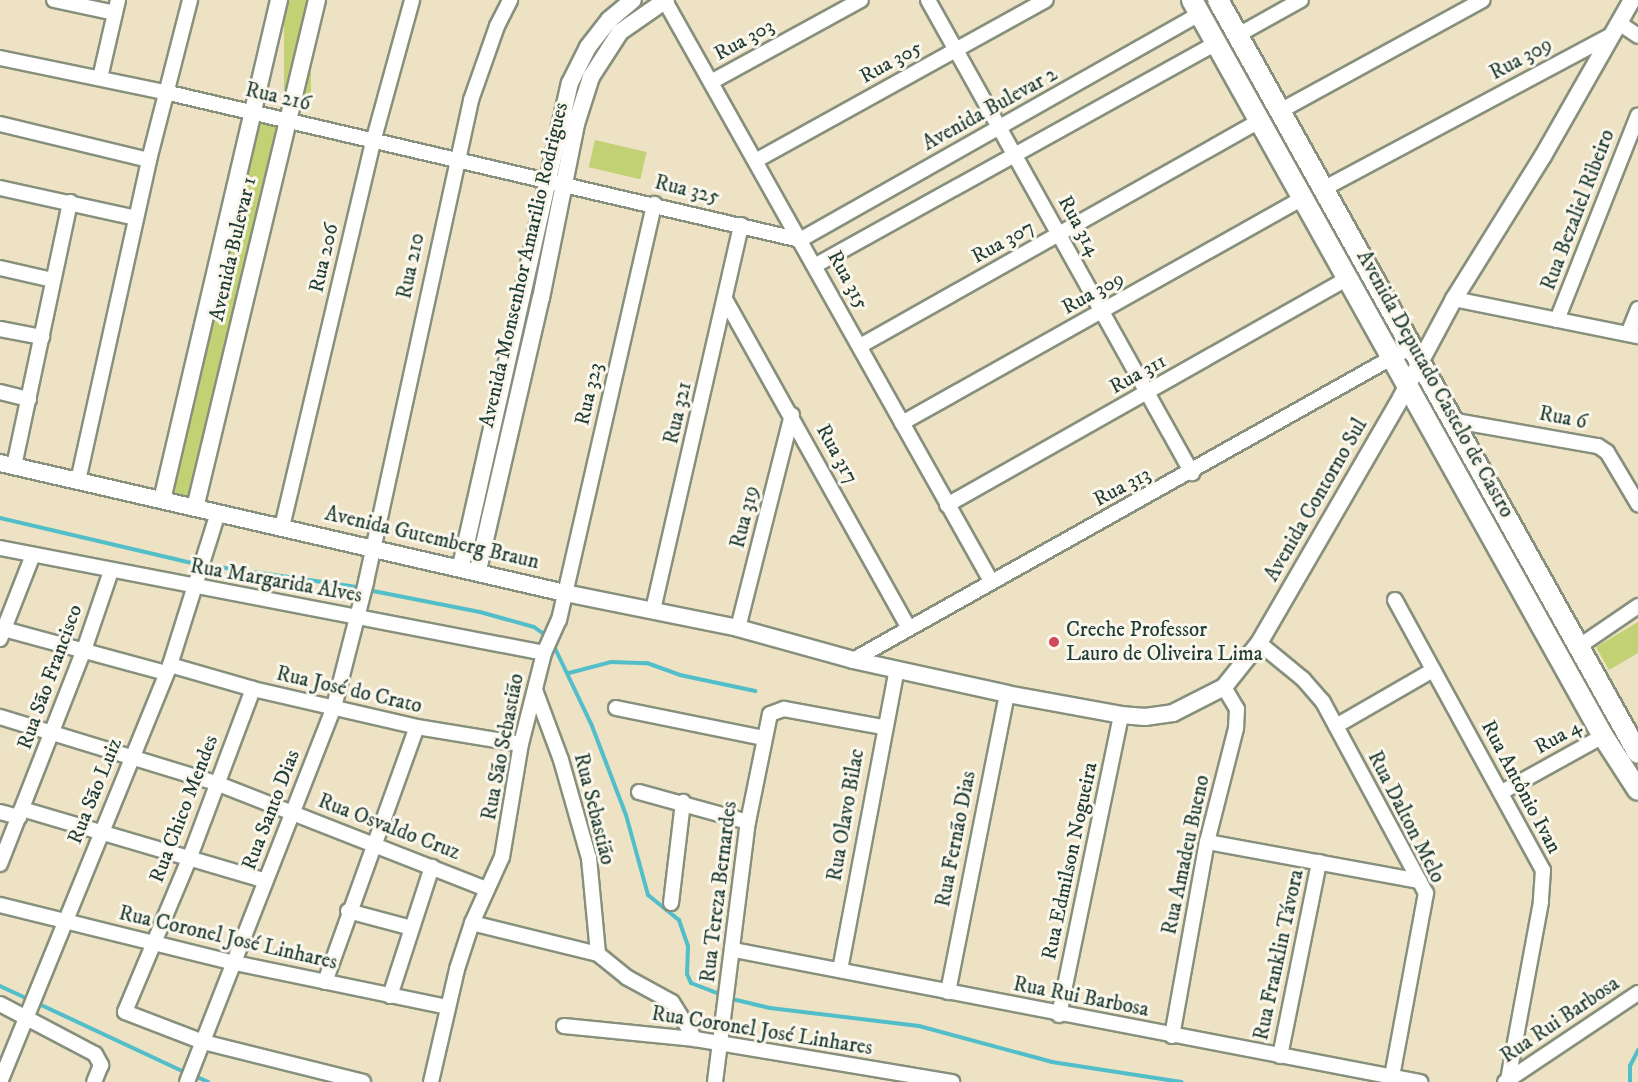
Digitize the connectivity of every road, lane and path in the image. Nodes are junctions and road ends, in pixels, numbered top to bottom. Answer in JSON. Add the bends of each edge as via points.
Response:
{"nodes":[{"id":1,"x":54,"y":0,"type":"edge"},
{"id":2,"x":190,"y":0,"type":"edge"},
{"id":3,"x":279,"y":0,"type":"edge"},
{"id":4,"x":317,"y":0,"type":"edge"},
{"id":5,"x":412,"y":0,"type":"edge"},
{"id":6,"x":510,"y":0,"type":"edge"},
{"id":7,"x":633,"y":0,"type":"edge"},
{"id":8,"x":666,"y":0,"type":"edge"},
{"id":9,"x":861,"y":0,"type":"edge"},
{"id":10,"x":928,"y":0,"type":"edge"},
{"id":11,"x":1046,"y":0,"type":"edge"},
{"id":12,"x":1301,"y":0,"type":"edge"},
{"id":13,"x":1483,"y":0,"type":"edge"},
{"id":14,"x":1632,"y":0,"type":"edge"},
{"id":15,"x":1224,"y":2,"type":"edge"},
{"id":16,"x":117,"y":6,"type":"edge"},
{"id":17,"x":1196,"y":7,"type":"edge"},
{"id":18,"x":1616,"y":29,"type":"junction"},
{"id":19,"x":1238,"y":36,"type":"junction"},
{"id":20,"x":1638,"y":36,"type":"edge"},
{"id":21,"x":1216,"y":43,"type":"junction"},
{"id":22,"x":956,"y":50,"type":"junction"},
{"id":23,"x":0,"y":58,"type":"edge"},
{"id":24,"x":100,"y":78,"type":"junction"},
{"id":25,"x":711,"y":82,"type":"junction"},
{"id":26,"x":169,"y":93,"type":"junction"},
{"id":27,"x":1280,"y":111,"type":"junction"},
{"id":28,"x":250,"y":112,"type":"junction"},
{"id":29,"x":1638,"y":115,"type":"edge"},
{"id":30,"x":286,"y":120,"type":"junction"},
{"id":31,"x":1260,"y":121,"type":"junction"},
{"id":32,"x":0,"y":124,"type":"edge"},
{"id":33,"x":1001,"y":128,"type":"junction"},
{"id":34,"x":373,"y":142,"type":"junction"},
{"id":35,"x":1016,"y":155,"type":"junction"},
{"id":36,"x":149,"y":160,"type":"junction"},
{"id":37,"x":757,"y":160,"type":"junction"},
{"id":38,"x":456,"y":161,"type":"junction"},
{"id":39,"x":546,"y":180,"type":"junction"},
{"id":40,"x":563,"y":184,"type":"junction"},
{"id":41,"x":0,"y":188,"type":"edge"},
{"id":42,"x":1323,"y":189,"type":"junction"},
{"id":43,"x":1304,"y":197,"type":"junction"},
{"id":44,"x":70,"y":202,"type":"junction"},
{"id":45,"x":654,"y":204,"type":"junction"},
{"id":46,"x":136,"y":218,"type":"junction"},
{"id":47,"x":741,"y":225,"type":"junction"},
{"id":48,"x":1059,"y":235,"type":"junction"},
{"id":49,"x":800,"y":240,"type":"junction"},
{"id":50,"x":816,"y":265,"type":"junction"},
{"id":51,"x":0,"y":268,"type":"edge"},
{"id":52,"x":1348,"y":278,"type":"junction"},
{"id":53,"x":53,"y":280,"type":"junction"},
{"id":54,"x":1454,"y":299,"type":"junction"},
{"id":55,"x":726,"y":301,"type":"junction"},
{"id":56,"x":1638,"y":309,"type":"edge"},
{"id":57,"x":1102,"y":312,"type":"junction"},
{"id":58,"x":1557,"y":320,"type":"junction"},
{"id":59,"x":0,"y":330,"type":"edge"},
{"id":60,"x":1633,"y":335,"type":"edge"},
{"id":61,"x":42,"y":337,"type":"junction"},
{"id":62,"x":860,"y":346,"type":"junction"},
{"id":63,"x":1407,"y":357,"type":"junction"},
{"id":64,"x":1408,"y":386,"type":"junction"},
{"id":65,"x":0,"y":392,"type":"edge"},
{"id":66,"x":1146,"y":393,"type":"junction"},
{"id":67,"x":29,"y":399,"type":"junction"},
{"id":68,"x":792,"y":416,"type":"junction"},
{"id":69,"x":1450,"y":420,"type":"junction"},
{"id":70,"x":902,"y":423,"type":"junction"},
{"id":71,"x":7,"y":465,"type":"edge"},
{"id":72,"x":1192,"y":473,"type":"junction"},
{"id":73,"x":78,"y":481,"type":"junction"},
{"id":74,"x":162,"y":500,"type":"junction"},
{"id":75,"x":1638,"y":504,"type":"edge"},
{"id":76,"x":947,"y":505,"type":"junction"},
{"id":77,"x":195,"y":508,"type":"junction"},
{"id":78,"x":218,"y":513,"type":"junction"},
{"id":79,"x":282,"y":527,"type":"junction"},
{"id":80,"x":372,"y":546,"type":"junction"},
{"id":81,"x":0,"y":548,"type":"edge"},
{"id":82,"x":33,"y":555,"type":"junction"},
{"id":83,"x":461,"y":566,"type":"junction"},
{"id":84,"x":478,"y":570,"type":"junction"},
{"id":85,"x":111,"y":571,"type":"junction"},
{"id":86,"x":991,"y":581,"type":"junction"},
{"id":87,"x":197,"y":588,"type":"junction"},
{"id":88,"x":565,"y":593,"type":"junction"},
{"id":89,"x":1395,"y":600,"type":"dead end"},
{"id":90,"x":1638,"y":606,"type":"edge"},
{"id":91,"x":653,"y":610,"type":"junction"},
{"id":92,"x":357,"y":617,"type":"junction"},
{"id":93,"x":738,"y":628,"type":"junction"},
{"id":94,"x":909,"y":628,"type":"junction"},
{"id":95,"x":1,"y":632,"type":"edge"},
{"id":96,"x":1259,"y":643,"type":"junction"},
{"id":97,"x":1578,"y":647,"type":"junction"},
{"id":98,"x":84,"y":650,"type":"junction"},
{"id":99,"x":544,"y":653,"type":"junction"},
{"id":100,"x":854,"y":660,"type":"junction"},
{"id":101,"x":168,"y":669,"type":"junction"},
{"id":102,"x":897,"y":669,"type":"junction"},
{"id":103,"x":1433,"y":670,"type":"junction"},
{"id":104,"x":1224,"y":687,"type":"junction"},
{"id":105,"x":253,"y":690,"type":"junction"},
{"id":106,"x":535,"y":690,"type":"junction"},
{"id":107,"x":1007,"y":694,"type":"junction"},
{"id":108,"x":334,"y":706,"type":"junction"},
{"id":109,"x":616,"y":708,"type":"dead end"},
{"id":110,"x":1121,"y":715,"type":"junction"},
{"id":111,"x":0,"y":717,"type":"edge"},
{"id":112,"x":1336,"y":726,"type":"junction"},
{"id":113,"x":417,"y":727,"type":"junction"},
{"id":114,"x":883,"y":727,"type":"junction"},
{"id":115,"x":52,"y":735,"type":"junction"},
{"id":116,"x":1603,"y":736,"type":"junction"},
{"id":117,"x":763,"y":738,"type":"junction"},
{"id":118,"x":521,"y":744,"type":"junction"},
{"id":119,"x":1638,"y":753,"type":"edge"},
{"id":120,"x":132,"y":756,"type":"junction"},
{"id":121,"x":216,"y":783,"type":"junction"},
{"id":122,"x":1638,"y":790,"type":"edge"},
{"id":123,"x":639,"y":792,"type":"dead end"},
{"id":124,"x":1502,"y":792,"type":"junction"},
{"id":125,"x":683,"y":802,"type":"junction"},
{"id":126,"x":0,"y":812,"type":"edge"},
{"id":127,"x":292,"y":812,"type":"junction"},
{"id":128,"x":21,"y":813,"type":"junction"},
{"id":129,"x":748,"y":822,"type":"junction"},
{"id":130,"x":101,"y":832,"type":"junction"},
{"id":131,"x":1207,"y":842,"type":"junction"},
{"id":132,"x":373,"y":846,"type":"junction"},
{"id":133,"x":190,"y":857,"type":"junction"},
{"id":134,"x":1319,"y":862,"type":"junction"},
{"id":135,"x":0,"y":864,"type":"edge"},
{"id":136,"x":432,"y":867,"type":"junction"},
{"id":137,"x":266,"y":881,"type":"junction"},
{"id":138,"x":1419,"y":881,"type":"junction"},
{"id":139,"x":487,"y":889,"type":"junction"},
{"id":140,"x":671,"y":903,"type":"dead end"},
{"id":141,"x":0,"y":905,"type":"edge"},
{"id":142,"x":348,"y":911,"type":"junction"},
{"id":143,"x":65,"y":921,"type":"junction"},
{"id":144,"x":472,"y":923,"type":"junction"},
{"id":145,"x":412,"y":928,"type":"junction"},
{"id":146,"x":152,"y":944,"type":"junction"},
{"id":147,"x":734,"y":950,"type":"junction"},
{"id":148,"x":598,"y":954,"type":"junction"},
{"id":149,"x":235,"y":963,"type":"junction"},
{"id":150,"x":840,"y":970,"type":"junction"},
{"id":151,"x":325,"y":982,"type":"junction"},
{"id":152,"x":948,"y":992,"type":"junction"},
{"id":153,"x":1638,"y":993,"type":"edge"},
{"id":154,"x":390,"y":996,"type":"junction"},
{"id":155,"x":0,"y":1004,"type":"edge"},
{"id":156,"x":447,"y":1006,"type":"junction"},
{"id":157,"x":1059,"y":1014,"type":"junction"},
{"id":158,"x":27,"y":1017,"type":"junction"},
{"id":159,"x":564,"y":1026,"type":"dead end"},
{"id":160,"x":1172,"y":1036,"type":"junction"},
{"id":161,"x":695,"y":1039,"type":"junction"},
{"id":162,"x":203,"y":1042,"type":"junction"},
{"id":163,"x":721,"y":1043,"type":"junction"},
{"id":164,"x":1280,"y":1056,"type":"junction"},
{"id":165,"x":1392,"y":1077,"type":"junction"},
{"id":166,"x":1506,"y":1081,"type":"edge"},
{"id":167,"x":0,"y":1082,"type":"edge"},
{"id":168,"x":94,"y":1082,"type":"edge"},
{"id":169,"x":188,"y":1082,"type":"edge"},
{"id":170,"x":363,"y":1082,"type":"edge"},
{"id":171,"x":431,"y":1082,"type":"edge"},
{"id":172,"x":715,"y":1082,"type":"edge"},
{"id":173,"x":952,"y":1082,"type":"edge"},
{"id":174,"x":1420,"y":1082,"type":"edge"}],
"edges":[{"from":1,"to":16,"type":"street"},
{"from":2,"to":26,"type":"street"},
{"from":3,"to":28,"type":"street","name":"Avenida Bulevar 1"},
{"from":4,"to":30,"type":"street","name":"Avenida Bulevar 1"},
{"from":5,"to":34,"type":"street","name":"Rua 206"},
{"from":6,"to":38,"type":"street","name":"Rua 210","via":[[485,55]]},
{"from":7,"to":39,"type":"street","name":"Avenida Monsenhor Amarilio Rodrigues","via":[[588,47],[570,83]]},
{"from":8,"to":25,"type":"street","name":"Rua 315"},
{"from":8,"to":40,"type":"street","name":"Avenida Monsenhor Amarilio Rodrigues","via":[[620,32],[600,58],[576,124]]},
{"from":9,"to":25,"type":"street","name":"Rua 303"},
{"from":10,"to":22,"type":"street","name":"Rua 314"},
{"from":11,"to":22,"type":"street","name":"Rua 305"},
{"from":12,"to":19,"type":"street"},
{"from":13,"to":27,"type":"street"},
{"from":14,"to":18,"type":"street","name":"Avenida Contorno Sul"},
{"from":15,"to":19,"type":"main road","name":"Avenida Deputado Castelo de Castro"},
{"from":16,"to":24,"type":"street"},
{"from":17,"to":21,"type":"main road","name":"Avenida Deputado Castelo de Castro"},
{"from":17,"to":33,"type":"street","name":"Avenida Bulevar 2"},
{"from":18,"to":20,"type":"street"},
{"from":18,"to":42,"type":"street","name":"Rua 309"},
{"from":18,"to":54,"type":"street","name":"Avenida Contorno Sul"},
{"from":19,"to":27,"type":"main road","name":"Avenida Deputado Castelo de Castro"},
{"from":21,"to":31,"type":"main road","name":"Avenida Deputado Castelo de Castro"},
{"from":21,"to":35,"type":"street"},
{"from":22,"to":33,"type":"street","name":"Rua 314"},
{"from":22,"to":37,"type":"street","name":"Rua 305"},
{"from":23,"to":24,"type":"street","name":"Rua 216"},
{"from":24,"to":26,"type":"street","name":"Rua 216"},
{"from":25,"to":37,"type":"street","name":"Rua 315"},
{"from":26,"to":28,"type":"street","name":"Rua 216"},
{"from":26,"to":36,"type":"street"},
{"from":27,"to":42,"type":"main road","name":"Avenida Deputado Castelo de Castro"},
{"from":28,"to":30,"type":"street","name":"Rua 216"},
{"from":28,"to":74,"type":"street","name":"Avenida Bulevar 1"},
{"from":29,"to":58,"type":"street","name":"Rua Bezaliel Ribeiro"},
{"from":30,"to":34,"type":"street","name":"Rua 216"},
{"from":30,"to":77,"type":"street","name":"Avenida Bulevar 1"},
{"from":31,"to":43,"type":"main road","name":"Avenida Deputado Castelo de Castro"},
{"from":31,"to":48,"type":"street","name":"Rua 307"},
{"from":32,"to":36,"type":"street"},
{"from":33,"to":35,"type":"street","name":"Rua 314"},
{"from":33,"to":49,"type":"street","name":"Avenida Bulevar 2"},
{"from":34,"to":38,"type":"street","name":"Rua 216"},
{"from":34,"to":79,"type":"street","name":"Rua 206"},
{"from":35,"to":48,"type":"street","name":"Rua 314"},
{"from":35,"to":50,"type":"street"},
{"from":36,"to":46,"type":"street"},
{"from":37,"to":49,"type":"street","name":"Rua 315"},
{"from":38,"to":39,"type":"street","name":"Rua 216"},
{"from":38,"to":80,"type":"street","name":"Rua 210"},
{"from":39,"to":40,"type":"street","name":"Rua 325"},
{"from":39,"to":83,"type":"street","name":"Avenida Monsenhor Amarilio Rodrigues"},
{"from":40,"to":45,"type":"street","name":"Rua 325"},
{"from":40,"to":84,"type":"street","name":"Avenida Monsenhor Amarilio Rodrigues"},
{"from":41,"to":44,"type":"street"},
{"from":42,"to":63,"type":"main road","name":"Avenida Deputado Castelo de Castro"},
{"from":43,"to":52,"type":"main road","name":"Avenida Deputado Castelo de Castro"},
{"from":43,"to":57,"type":"street","name":"Rua 309"},
{"from":44,"to":46,"type":"street"},
{"from":44,"to":53,"type":"street"},
{"from":45,"to":47,"type":"street","name":"Rua 325"},
{"from":45,"to":88,"type":"street","name":"Rua 323"},
{"from":46,"to":73,"type":"street"},
{"from":47,"to":49,"type":"street","name":"Rua 325"},
{"from":47,"to":55,"type":"street","name":"Rua 321"},
{"from":48,"to":57,"type":"street","name":"Rua 314"},
{"from":48,"to":62,"type":"street","name":"Rua 307"},
{"from":49,"to":50,"type":"street","name":"Rua 315"},
{"from":50,"to":62,"type":"street","name":"Rua 315"},
{"from":51,"to":53,"type":"street"},
{"from":52,"to":63,"type":"main road","name":"Avenida Deputado Castelo de Castro"},
{"from":52,"to":66,"type":"street","name":"Rua 311"},
{"from":53,"to":61,"type":"street"},
{"from":54,"to":58,"type":"street"},
{"from":54,"to":63,"type":"street","name":"Avenida Contorno Sul"},
{"from":55,"to":68,"type":"street","name":"Rua 317"},
{"from":55,"to":91,"type":"street","name":"Rua 321"},
{"from":56,"to":60,"type":"street"},
{"from":57,"to":66,"type":"street","name":"Rua 314"},
{"from":57,"to":70,"type":"street","name":"Rua 309"},
{"from":58,"to":60,"type":"street"},
{"from":59,"to":61,"type":"street"},
{"from":61,"to":67,"type":"street"},
{"from":62,"to":70,"type":"street","name":"Rua 315"},
{"from":63,"to":64,"type":"main road","name":"Avenida Deputado Castelo de Castro"},
{"from":63,"to":64,"type":"street","name":"Avenida Contorno Sul"},
{"from":63,"to":69,"type":"main road","name":"Avenida Deputado Castelo de Castro"},
{"from":63,"to":72,"type":"street","name":"Rua 313"},
{"from":64,"to":96,"type":"street","name":"Avenida Contorno Sul"},
{"from":64,"to":116,"type":"main road","name":"Avenida Deputado Castelo de Castro"},
{"from":65,"to":67,"type":"street"},
{"from":66,"to":72,"type":"street","name":"Rua 314"},
{"from":66,"to":76,"type":"street","name":"Rua 311"},
{"from":67,"to":71,"type":"street"},
{"from":68,"to":93,"type":"street","name":"Rua 319"},
{"from":68,"to":94,"type":"street","name":"Rua 317"},
{"from":69,"to":75,"type":"street","name":"Rua 6","via":[[1598,446],[1607,452]]},
{"from":69,"to":97,"type":"main road","name":"Avenida Deputado Castelo de Castro"},
{"from":70,"to":76,"type":"street","name":"Rua 315"},
{"from":71,"to":73,"type":"street","name":"Avenida Gutemberg Braun"},
{"from":72,"to":86,"type":"street","name":"Rua 313"},
{"from":73,"to":74,"type":"street","name":"Avenida Gutemberg Braun"},
{"from":74,"to":77,"type":"street","name":"Avenida Gutemberg Braun"},
{"from":76,"to":86,"type":"street","name":"Rua 315"},
{"from":77,"to":78,"type":"street","name":"Avenida Gutemberg Braun"},
{"from":78,"to":79,"type":"street","name":"Avenida Gutemberg Braun"},
{"from":78,"to":87,"type":"street","name":"Rua São Luiz"},
{"from":79,"to":80,"type":"street","name":"Avenida Gutemberg Braun"},
{"from":80,"to":83,"type":"street","name":"Avenida Gutemberg Braun"},
{"from":80,"to":92,"type":"street","name":"Rua Santo Dias"},
{"from":81,"to":82,"type":"street","name":"Rua Margarida Alves"},
{"from":82,"to":85,"type":"street","name":"Rua Margarida Alves"},
{"from":82,"to":95,"type":"street"},
{"from":83,"to":84,"type":"street","name":"Avenida Gutemberg Braun"},
{"from":84,"to":88,"type":"street","name":"Avenida Gutemberg Braun"},
{"from":85,"to":87,"type":"street","name":"Rua Margarida Alves"},
{"from":85,"to":98,"type":"street","name":"Rua São Francisco"},
{"from":86,"to":94,"type":"street","name":"Rua 313"},
{"from":87,"to":92,"type":"street","name":"Rua Margarida Alves"},
{"from":87,"to":101,"type":"street","name":"Rua São Luiz"},
{"from":88,"to":91,"type":"street","name":"Avenida Gutemberg Braun"},
{"from":88,"to":99,"type":"street","name":"Rua São Sebastião"},
{"from":89,"to":103,"type":"street","name":"Rua Antônio Ivan"},
{"from":90,"to":97,"type":"street"},
{"from":91,"to":93,"type":"street","name":"Avenida Gutemberg Braun"},
{"from":92,"to":99,"type":"street","name":"Rua Margarida Alves"},
{"from":92,"to":108,"type":"street","name":"Rua Santo Dias"},
{"from":93,"to":100,"type":"street","name":"Avenida Gutemberg Braun"},
{"from":94,"to":100,"type":"street","name":"Rua 313"},
{"from":95,"to":98,"type":"street","name":"Rua José do Crato"},
{"from":96,"to":104,"type":"street","name":"Avenida Contorno Sul"},
{"from":96,"to":112,"type":"street","name":"Rua Dalton Melo","via":[[1312,687]]},
{"from":97,"to":119,"type":"main road","name":"Avenida Deputado Castelo de Castro"},
{"from":98,"to":101,"type":"street","name":"Rua José do Crato"},
{"from":98,"to":115,"type":"street","name":"Rua São Francisco"},
{"from":99,"to":106,"type":"street","name":"Rua São Sebastião"},
{"from":100,"to":102,"type":"street","name":"Avenida Contorno Sul"},
{"from":101,"to":105,"type":"street","name":"Rua José do Crato"},
{"from":101,"to":120,"type":"street","name":"Rua São Luiz"},
{"from":102,"to":107,"type":"street","name":"Avenida Contorno Sul"},
{"from":102,"to":114,"type":"street","name":"Rua Olavo Bilac"},
{"from":103,"to":112,"type":"street"},
{"from":103,"to":124,"type":"street","name":"Rua Antônio Ivan"},
{"from":104,"to":110,"type":"street","name":"Avenida Contorno Sul","via":[[1173,713]]},
{"from":104,"to":131,"type":"street","name":"Rua Amadeu Bueno","via":[[1237,709],[1237,720]]},
{"from":105,"to":108,"type":"street","name":"Rua José do Crato"},
{"from":105,"to":121,"type":"street","name":"Rua Chico Mendes"},
{"from":106,"to":118,"type":"street","name":"Rua São Sebastião"},
{"from":106,"to":148,"type":"street","name":"Rua Sebastião","via":[[561,760],[589,858]]},
{"from":107,"to":110,"type":"street","name":"Avenida Contorno Sul"},
{"from":107,"to":152,"type":"street","name":"Rua Fernão Dias"},
{"from":108,"to":113,"type":"street","name":"Rua José do Crato"},
{"from":108,"to":127,"type":"street","name":"Rua Santo Dias"},
{"from":109,"to":117,"type":"street"},
{"from":110,"to":157,"type":"street","name":"Rua Edmilson Nogueira"},
{"from":111,"to":115,"type":"street","name":"Rua Osvaldo Cruz"},
{"from":112,"to":138,"type":"street","name":"Rua Dalton Melo"},
{"from":113,"to":118,"type":"street","name":"Rua José do Crato"},
{"from":113,"to":132,"type":"street"},
{"from":114,"to":117,"type":"street","name":"Rua Tereza Bernardes","via":[[784,709],[773,711]]},
{"from":114,"to":150,"type":"street","name":"Rua Olavo Bilac"},
{"from":115,"to":120,"type":"street","name":"Rua Osvaldo Cruz"},
{"from":115,"to":128,"type":"street","name":"Rua São Francisco"},
{"from":116,"to":122,"type":"main road","name":"Avenida Deputado Castelo de Castro"},
{"from":116,"to":124,"type":"street","name":"Rua 4"},
{"from":117,"to":129,"type":"street","name":"Rua Tereza Bernardes"},
{"from":118,"to":139,"type":"street","name":"Rua São Sebastião","via":[[507,834]]},
{"from":120,"to":121,"type":"street","name":"Rua Osvaldo Cruz"},
{"from":120,"to":130,"type":"street","name":"Rua São Luiz"},
{"from":121,"to":127,"type":"street","name":"Rua Osvaldo Cruz"},
{"from":121,"to":133,"type":"street","name":"Rua Chico Mendes"},
{"from":123,"to":125,"type":"street"},
{"from":124,"to":166,"type":"street","name":"Rua Antônio Ivan","via":[[1543,870]]},
{"from":125,"to":129,"type":"street"},
{"from":125,"to":140,"type":"street"},
{"from":126,"to":128,"type":"street"},
{"from":127,"to":132,"type":"street","name":"Rua Osvaldo Cruz"},
{"from":127,"to":137,"type":"street","name":"Rua Santo Dias"},
{"from":128,"to":130,"type":"street"},
{"from":128,"to":135,"type":"street","name":"Rua São Francisco"},
{"from":129,"to":147,"type":"street","name":"Rua Tereza Bernardes"},
{"from":130,"to":133,"type":"street"},
{"from":130,"to":143,"type":"street","name":"Rua São Luiz"},
{"from":131,"to":134,"type":"street"},
{"from":131,"to":160,"type":"street","name":"Rua Amadeu Bueno"},
{"from":132,"to":136,"type":"street","name":"Rua Osvaldo Cruz"},
{"from":132,"to":142,"type":"street"},
{"from":133,"to":137,"type":"street"},
{"from":133,"to":146,"type":"street","name":"Rua Chico Mendes"},
{"from":134,"to":138,"type":"street"},
{"from":134,"to":164,"type":"street","name":"Rua Franklin Távora"},
{"from":136,"to":139,"type":"street","name":"Rua Osvaldo Cruz"},
{"from":136,"to":145,"type":"street"},
{"from":137,"to":149,"type":"street","name":"Rua Santo Dias"},
{"from":138,"to":165,"type":"street","name":"Rua Dalton Melo","via":[[1426,893],[1425,908]]},
{"from":139,"to":144,"type":"street","name":"Rua São Sebastião"},
{"from":141,"to":143,"type":"street","name":"Rua Coronel José Linhares"},
{"from":142,"to":145,"type":"street"},
{"from":142,"to":151,"type":"street"},
{"from":143,"to":146,"type":"street","name":"Rua Coronel José Linhares"},
{"from":143,"to":158,"type":"street","name":"Rua São Luiz"},
{"from":144,"to":148,"type":"street"},
{"from":144,"to":156,"type":"street","name":"Rua São Sebastião"},
{"from":145,"to":154,"type":"street"},
{"from":146,"to":149,"type":"street","name":"Rua Coronel José Linhares"},
{"from":146,"to":162,"type":"street","name":"Rua Chico Mendes","via":[[123,1008],[128,1015]]},
{"from":147,"to":150,"type":"street","name":"Rua Rui Barbosa"},
{"from":147,"to":163,"type":"street","name":"Rua Tereza Bernardes"},
{"from":148,"to":161,"type":"street","via":[[626,977],[672,1002]]},
{"from":149,"to":151,"type":"street","name":"Rua Coronel José Linhares"},
{"from":149,"to":162,"type":"street","name":"Rua Santo Dias"},
{"from":150,"to":152,"type":"street","name":"Rua Rui Barbosa"},
{"from":151,"to":154,"type":"street","name":"Rua Coronel José Linhares"},
{"from":152,"to":157,"type":"street","name":"Rua Rui Barbosa"},
{"from":153,"to":166,"type":"street","name":"Rua Rui Barbosa"},
{"from":154,"to":156,"type":"street","name":"Rua Coronel José Linhares"},
{"from":155,"to":158,"type":"street"},
{"from":156,"to":171,"type":"street","name":"Rua São Sebastião"},
{"from":157,"to":160,"type":"street","name":"Rua Rui Barbosa"},
{"from":158,"to":167,"type":"street","name":"Rua São Luiz"},
{"from":158,"to":168,"type":"street","via":[[94,1054],[101,1065]]},
{"from":159,"to":161,"type":"street","name":"Rua Coronel José Linhares"},
{"from":160,"to":164,"type":"street","name":"Rua Rui Barbosa"},
{"from":161,"to":163,"type":"street","name":"Rua Coronel José Linhares"},
{"from":162,"to":169,"type":"street","name":"Rua Santo Dias"},
{"from":162,"to":170,"type":"street"},
{"from":163,"to":172,"type":"street","name":"Rua Tereza Bernardes"},
{"from":163,"to":173,"type":"street","name":"Rua Coronel José Linhares"},
{"from":164,"to":165,"type":"street","name":"Rua Rui Barbosa"},
{"from":165,"to":174,"type":"street","name":"Rua Rui Barbosa"}]}
